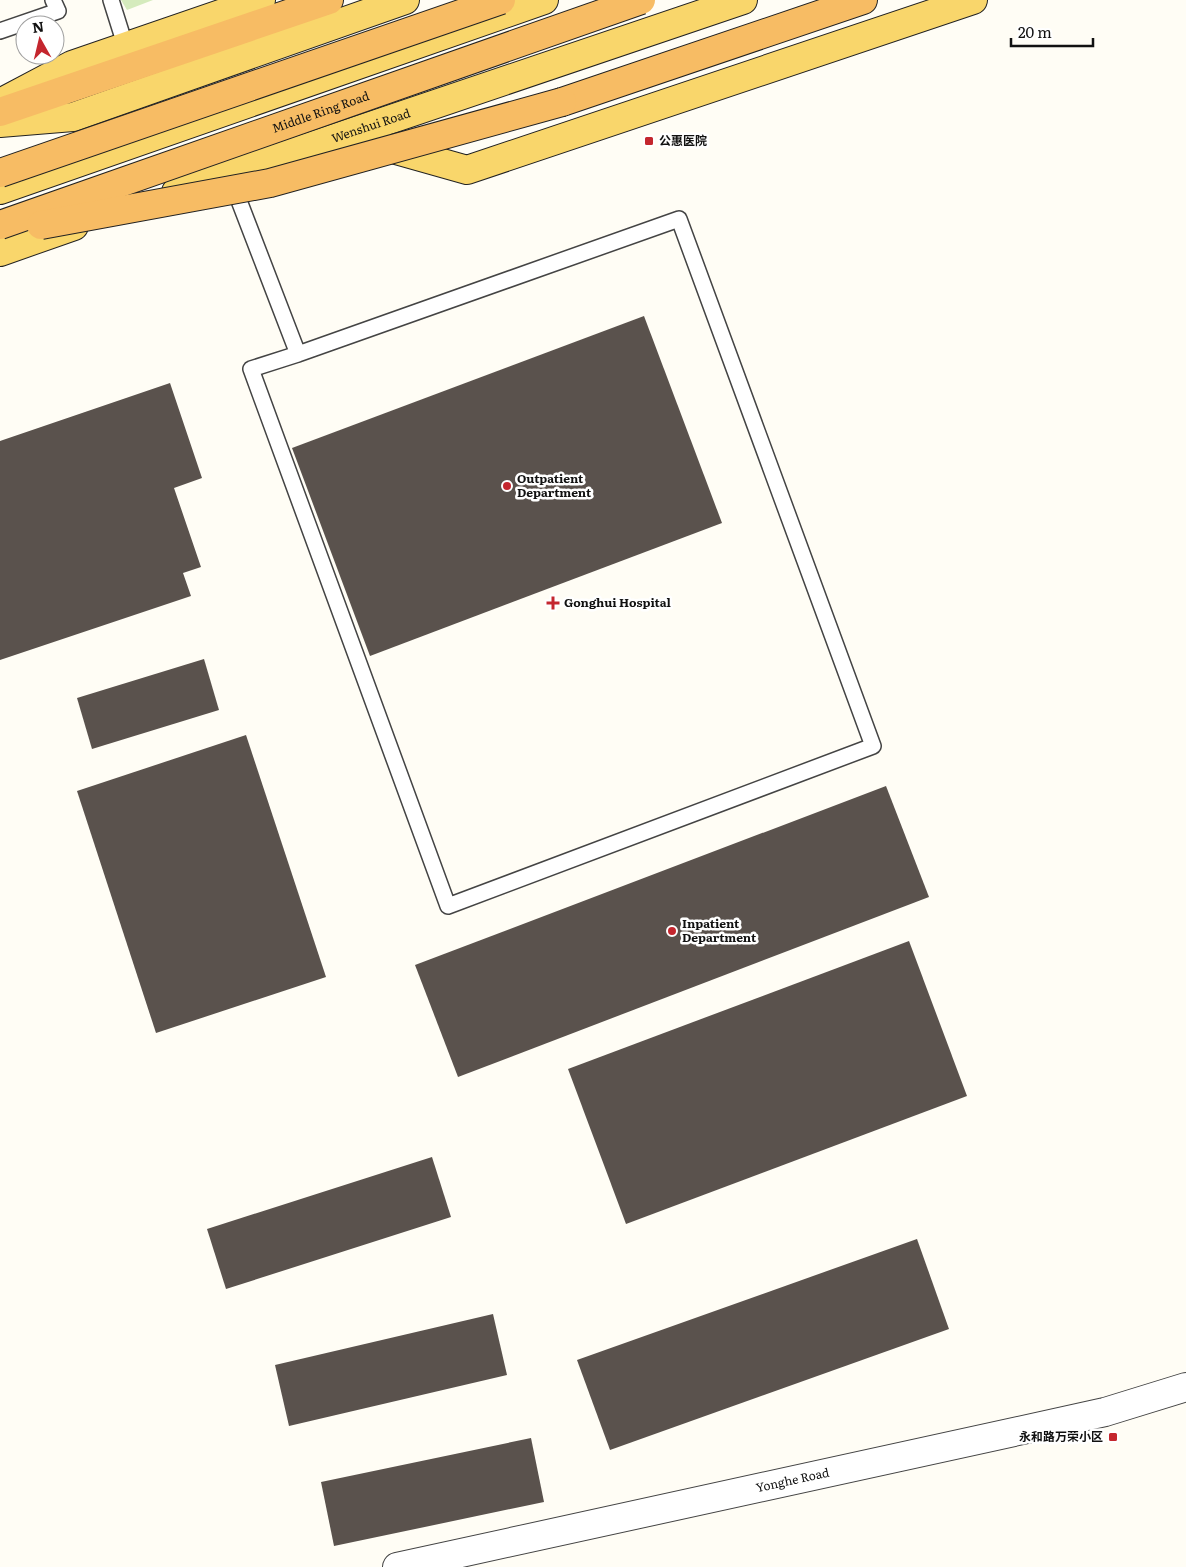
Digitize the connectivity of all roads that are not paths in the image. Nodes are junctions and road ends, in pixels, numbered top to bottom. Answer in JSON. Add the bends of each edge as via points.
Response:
{"nodes":[{"id":1,"x":53,"y":0,"type":"edge"},
{"id":2,"x":111,"y":0,"type":"edge"},
{"id":3,"x":261,"y":0,"type":"edge"},
{"id":4,"x":329,"y":0,"type":"edge"},
{"id":5,"x":405,"y":0,"type":"edge"},
{"id":6,"x":501,"y":0,"type":"edge"},
{"id":7,"x":544,"y":0,"type":"edge"},
{"id":8,"x":607,"y":0,"type":"edge"},
{"id":9,"x":640,"y":0,"type":"edge"},
{"id":10,"x":743,"y":0,"type":"edge"},
{"id":11,"x":863,"y":0,"type":"edge"},
{"id":12,"x":973,"y":0,"type":"edge"},
{"id":13,"x":366,"y":14,"type":"junction"},
{"id":14,"x":0,"y":31,"type":"edge"},
{"id":15,"x":122,"y":35,"type":"dead end"},
{"id":16,"x":288,"y":89,"type":"junction"},
{"id":17,"x":0,"y":103,"type":"edge"},
{"id":18,"x":0,"y":112,"type":"edge"},
{"id":19,"x":0,"y":123,"type":"edge"},
{"id":20,"x":344,"y":135,"type":"junction"},
{"id":21,"x":0,"y":173,"type":"edge"},
{"id":22,"x":229,"y":174,"type":"junction"},
{"id":23,"x":0,"y":190,"type":"edge"},
{"id":24,"x":59,"y":191,"type":"junction"},
{"id":25,"x":0,"y":212,"type":"edge"},
{"id":26,"x":1,"y":240,"type":"edge"},
{"id":27,"x":298,"y":354,"type":"junction"},
{"id":28,"x":1186,"y":1387,"type":"edge"},
{"id":29,"x":397,"y":1567,"type":"edge"}],
"edges":[{"from":1,"to":14,"type":"lane","via":[[58,12]]},
{"from":2,"to":15,"type":"lane"},
{"from":3,"to":17,"type":"main road","via":[[72,65]]},
{"from":4,"to":18,"type":"highway"},
{"from":5,"to":13,"type":"main road"},
{"from":6,"to":21,"type":"highway","bridge":true},
{"from":7,"to":16,"type":"main road"},
{"from":8,"to":24,"type":"main road"},
{"from":9,"to":26,"type":"highway","name":"Middle Ring Road","bridge":true},
{"from":10,"to":20,"type":"main road","name":"Wenshui Road"},
{"from":11,"to":26,"type":"highway","bridge":true,"via":[[562,102],[270,183]]},
{"from":12,"to":20,"type":"main road","via":[[467,170]]},
{"from":13,"to":16,"type":"main road"},
{"from":13,"to":19,"type":"main road","via":[[73,117]]},
{"from":16,"to":23,"type":"main road"},
{"from":20,"to":22,"type":"main road","name":"Wenshui Road"},
{"from":22,"to":26,"type":"main road","name":"Wenshui Road"},
{"from":22,"to":27,"type":"lane"},
{"from":24,"to":25,"type":"main road"},
{"from":24,"to":26,"type":"main road"},
{"from":27,"to":27,"type":"lane","via":[[679,220],[873,746],[448,906],[251,369]]},
{"from":28,"to":29,"type":"street","name":"Yonghe Road","via":[[1105,1412]]}]}
